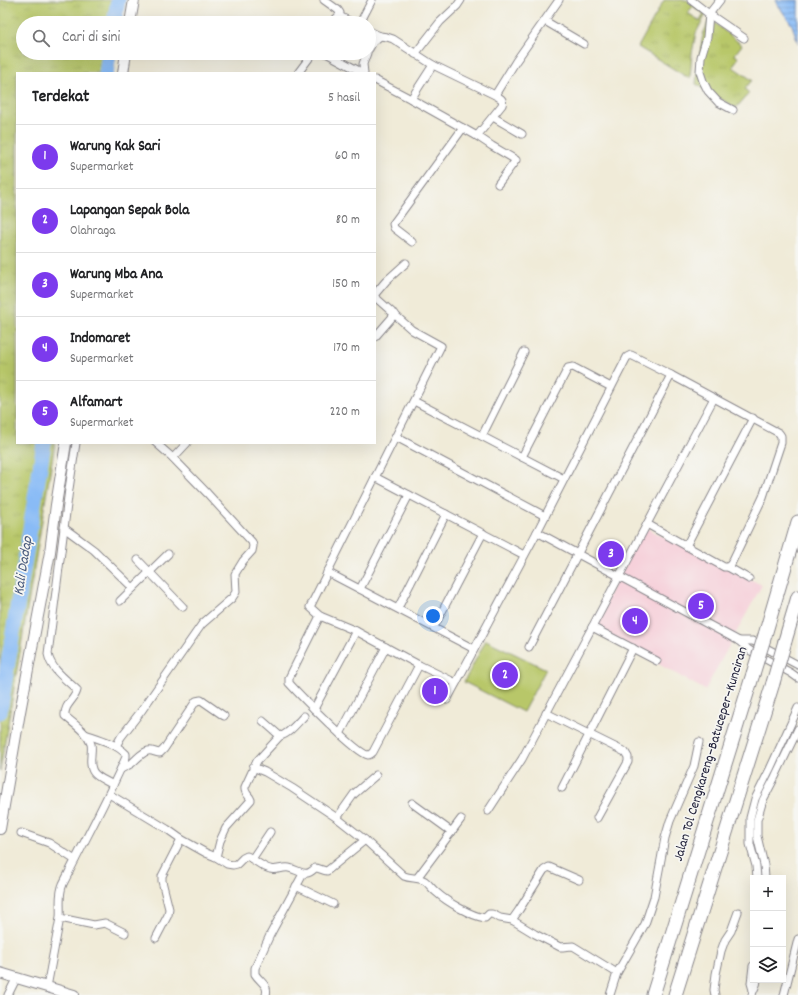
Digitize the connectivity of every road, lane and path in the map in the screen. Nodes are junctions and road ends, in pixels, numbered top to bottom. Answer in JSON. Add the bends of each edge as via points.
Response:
{"nodes":[{"id":1,"x":134,"y":0,"type":"edge"},
{"id":2,"x":324,"y":0,"type":"edge"},
{"id":3,"x":372,"y":0,"type":"edge"},
{"id":4,"x":461,"y":0,"type":"edge"},
{"id":5,"x":559,"y":0,"type":"edge"},
{"id":6,"x":691,"y":0,"type":"edge"},
{"id":7,"x":720,"y":0,"type":"edge"},
{"id":8,"x":709,"y":14,"type":"junction"},
{"id":9,"x":131,"y":16,"type":"edge"},
{"id":10,"x":339,"y":16,"type":"edge"},
{"id":11,"x":364,"y":16,"type":"edge"},
{"id":12,"x":545,"y":21,"type":"junction"},
{"id":13,"x":376,"y":34,"type":"edge"},
{"id":14,"x":380,"y":36,"type":"junction"},
{"id":15,"x":744,"y":38,"type":"dead end"},
{"id":16,"x":376,"y":39,"type":"edge"},
{"id":17,"x":584,"y":44,"type":"dead end"},
{"id":18,"x":415,"y":54,"type":"junction"},
{"id":19,"x":125,"y":60,"type":"edge"},
{"id":20,"x":308,"y":60,"type":"edge"},
{"id":21,"x":339,"y":60,"type":"edge"},
{"id":22,"x":364,"y":60,"type":"edge"},
{"id":23,"x":433,"y":65,"type":"junction"},
{"id":24,"x":123,"y":72,"type":"edge"},
{"id":25,"x":299,"y":72,"type":"edge"},
{"id":26,"x":362,"y":72,"type":"edge"},
{"id":27,"x":364,"y":72,"type":"edge"},
{"id":28,"x":376,"y":81,"type":"edge"},
{"id":29,"x":495,"y":95,"type":"junction"},
{"id":30,"x":411,"y":99,"type":"junction"},
{"id":31,"x":733,"y":110,"type":"dead end"},
{"id":32,"x":493,"y":117,"type":"junction"},
{"id":33,"x":463,"y":128,"type":"junction"},
{"id":34,"x":522,"y":134,"type":"dead end"},
{"id":35,"x":477,"y":136,"type":"junction"},
{"id":36,"x":498,"y":184,"type":"dead end"},
{"id":37,"x":412,"y":242,"type":"dead end"},
{"id":38,"x":406,"y":263,"type":"dead end"},
{"id":39,"x":376,"y":294,"type":"edge"},
{"id":40,"x":376,"y":296,"type":"edge"},
{"id":41,"x":395,"y":314,"type":"junction"},
{"id":42,"x":376,"y":336,"type":"edge"},
{"id":43,"x":524,"y":352,"type":"dead end"},
{"id":44,"x":671,"y":375,"type":"junction"},
{"id":45,"x":611,"y":387,"type":"junction"},
{"id":46,"x":714,"y":398,"type":"junction"},
{"id":47,"x":414,"y":401,"type":"junction"},
{"id":48,"x":753,"y":418,"type":"junction"},
{"id":49,"x":482,"y":436,"type":"junction"},
{"id":50,"x":396,"y":437,"type":"junction"},
{"id":51,"x":66,"y":444,"type":"edge"},
{"id":52,"x":76,"y":444,"type":"edge"},
{"id":53,"x":157,"y":444,"type":"edge"},
{"id":54,"x":186,"y":444,"type":"edge"},
{"id":55,"x":522,"y":457,"type":"junction"},
{"id":56,"x":173,"y":458,"type":"junction"},
{"id":57,"x":375,"y":477,"type":"junction"},
{"id":58,"x":564,"y":478,"type":"junction"},
{"id":59,"x":410,"y":495,"type":"junction"},
{"id":60,"x":446,"y":514,"type":"junction"},
{"id":61,"x":545,"y":516,"type":"junction"},
{"id":62,"x":798,"y":522,"type":"edge"},
{"id":63,"x":647,"y":524,"type":"junction"},
{"id":64,"x":64,"y":528,"type":"junction"},
{"id":65,"x":537,"y":532,"type":"junction"},
{"id":66,"x":483,"y":533,"type":"junction"},
{"id":67,"x":686,"y":546,"type":"junction"},
{"id":68,"x":168,"y":554,"type":"dead end"},
{"id":69,"x":578,"y":555,"type":"junction"},
{"id":70,"x":524,"y":556,"type":"junction"},
{"id":71,"x":138,"y":560,"type":"dead end"},
{"id":72,"x":728,"y":567,"type":"junction"},
{"id":73,"x":149,"y":572,"type":"junction"},
{"id":74,"x":327,"y":572,"type":"junction"},
{"id":75,"x":619,"y":577,"type":"junction"},
{"id":76,"x":749,"y":579,"type":"dead end"},
{"id":77,"x":133,"y":588,"type":"junction"},
{"id":78,"x":360,"y":589,"type":"junction"},
{"id":79,"x":798,"y":597,"type":"edge"},
{"id":80,"x":120,"y":601,"type":"dead end"},
{"id":81,"x":183,"y":607,"type":"dead end"},
{"id":82,"x":398,"y":608,"type":"junction"},
{"id":83,"x":320,"y":616,"type":"junction"},
{"id":84,"x":592,"y":626,"type":"junction"},
{"id":85,"x":434,"y":627,"type":"junction"},
{"id":86,"x":356,"y":631,"type":"junction"},
{"id":87,"x":740,"y":641,"type":"junction"},
{"id":88,"x":386,"y":647,"type":"junction"},
{"id":89,"x":530,"y":647,"type":"dead end"},
{"id":90,"x":634,"y":648,"type":"junction"},
{"id":91,"x":474,"y":649,"type":"junction"},
{"id":92,"x":657,"y":660,"type":"dead end"},
{"id":93,"x":419,"y":665,"type":"junction"},
{"id":94,"x":798,"y":665,"type":"edge"},
{"id":95,"x":798,"y":678,"type":"edge"},
{"id":96,"x":456,"y":683,"type":"junction"},
{"id":97,"x":447,"y":700,"type":"dead end"},
{"id":98,"x":798,"y":708,"type":"edge"},
{"id":99,"x":314,"y":709,"type":"junction"},
{"id":100,"x":546,"y":713,"type":"junction"},
{"id":101,"x":224,"y":716,"type":"dead end"},
{"id":102,"x":304,"y":716,"type":"dead end"},
{"id":103,"x":263,"y":721,"type":"dead end"},
{"id":104,"x":798,"y":729,"type":"edge"},
{"id":105,"x":85,"y":734,"type":"junction"},
{"id":106,"x":340,"y":734,"type":"junction"},
{"id":107,"x":590,"y":734,"type":"junction"},
{"id":108,"x":280,"y":736,"type":"junction"},
{"id":109,"x":699,"y":742,"type":"dead end"},
{"id":110,"x":116,"y":746,"type":"junction"},
{"id":111,"x":253,"y":768,"type":"junction"},
{"id":112,"x":121,"y":769,"type":"junction"},
{"id":113,"x":376,"y":774,"type":"dead end"},
{"id":114,"x":113,"y":785,"type":"junction"},
{"id":115,"x":562,"y":788,"type":"dead end"},
{"id":116,"x":109,"y":794,"type":"junction"},
{"id":117,"x":412,"y":803,"type":"dead end"},
{"id":118,"x":488,"y":811,"type":"dead end"},
{"id":119,"x":337,"y":818,"type":"junction"},
{"id":120,"x":597,"y":818,"type":"dead end"},
{"id":121,"x":461,"y":820,"type":"dead end"},
{"id":122,"x":0,"y":829,"type":"edge"},
{"id":123,"x":270,"y":832,"type":"dead end"},
{"id":124,"x":452,"y":832,"type":"junction"},
{"id":125,"x":21,"y":833,"type":"dead end"},
{"id":126,"x":181,"y":839,"type":"junction"},
{"id":127,"x":365,"y":840,"type":"junction"},
{"id":128,"x":216,"y":857,"type":"junction"},
{"id":129,"x":252,"y":859,"type":"junction"},
{"id":130,"x":75,"y":860,"type":"junction"},
{"id":131,"x":303,"y":874,"type":"junction"},
{"id":132,"x":757,"y":875,"type":"edge"},
{"id":133,"x":765,"y":875,"type":"edge"},
{"id":134,"x":417,"y":878,"type":"junction"},
{"id":135,"x":579,"y":880,"type":"dead end"},
{"id":136,"x":296,"y":886,"type":"junction"},
{"id":137,"x":333,"y":904,"type":"dead end"},
{"id":138,"x":738,"y":912,"type":"dead end"},
{"id":139,"x":60,"y":918,"type":"junction"},
{"id":140,"x":512,"y":920,"type":"junction"},
{"id":141,"x":125,"y":933,"type":"dead end"},
{"id":142,"x":156,"y":938,"type":"dead end"},
{"id":143,"x":798,"y":940,"type":"edge"},
{"id":144,"x":617,"y":973,"type":"junction"},
{"id":145,"x":0,"y":974,"type":"edge"},
{"id":146,"x":16,"y":979,"type":"junction"},
{"id":147,"x":47,"y":987,"type":"junction"},
{"id":148,"x":8,"y":995,"type":"edge"},
{"id":149,"x":74,"y":995,"type":"edge"},
{"id":150,"x":266,"y":995,"type":"edge"},
{"id":151,"x":610,"y":995,"type":"edge"},
{"id":152,"x":654,"y":995,"type":"edge"},
{"id":153,"x":675,"y":995,"type":"edge"},
{"id":154,"x":715,"y":995,"type":"edge"},
{"id":155,"x":784,"y":995,"type":"edge"}],
"edges":[{"from":1,"to":9,"type":"main road"},
{"from":2,"to":10,"type":"street","via":[[338,10]]},
{"from":3,"to":11,"type":"street"},
{"from":4,"to":18,"type":"street"},
{"from":5,"to":12,"type":"street"},
{"from":6,"to":8,"type":"street"},
{"from":7,"to":8,"type":"street"},
{"from":8,"to":15,"type":"street"},
{"from":8,"to":31,"type":"street","via":[[707,37],[700,57],[700,72],[708,91],[718,102]]},
{"from":12,"to":17,"type":"street"},
{"from":12,"to":29,"type":"street"},
{"from":13,"to":14,"type":"street"},
{"from":14,"to":16,"type":"street"},
{"from":14,"to":18,"type":"street","via":[[393,39]]},
{"from":18,"to":23,"type":"street"},
{"from":19,"to":24,"type":"main road"},
{"from":20,"to":25,"type":"street"},
{"from":21,"to":26,"type":"street"},
{"from":22,"to":27,"type":"street"},
{"from":23,"to":29,"type":"street"},
{"from":23,"to":30,"type":"street"},
{"from":28,"to":30,"type":"street"},
{"from":29,"to":32,"type":"street","via":[[503,102]]},
{"from":30,"to":33,"type":"street"},
{"from":32,"to":34,"type":"street"},
{"from":32,"to":35,"type":"street"},
{"from":33,"to":35,"type":"street"},
{"from":33,"to":37,"type":"street","via":[[393,224],[394,228]]},
{"from":35,"to":36,"type":"street","via":[[516,160]]},
{"from":38,"to":39,"type":"street"},
{"from":40,"to":41,"type":"street"},
{"from":41,"to":42,"type":"street"},
{"from":41,"to":47,"type":"street","via":[[412,330],[441,346]]},
{"from":43,"to":49,"type":"street"},
{"from":44,"to":45,"type":"street","via":[[628,355]]},
{"from":44,"to":46,"type":"street"},
{"from":44,"to":69,"type":"street"},
{"from":45,"to":55,"type":"street","via":[[573,367],[568,368]]},
{"from":45,"to":58,"type":"street"},
{"from":46,"to":48,"type":"street"},
{"from":46,"to":63,"type":"street"},
{"from":47,"to":49,"type":"street"},
{"from":47,"to":50,"type":"street"},
{"from":48,"to":67,"type":"street"},
{"from":48,"to":72,"type":"street","via":[[779,433],[781,443],[764,497]]},
{"from":49,"to":55,"type":"street"},
{"from":50,"to":57,"type":"street"},
{"from":50,"to":61,"type":"street"},
{"from":51,"to":122,"type":"main road","via":[[50,552]]},
{"from":52,"to":64,"type":"street"},
{"from":53,"to":56,"type":"street"},
{"from":54,"to":56,"type":"street"},
{"from":55,"to":58,"type":"street"},
{"from":56,"to":110,"type":"street","via":[[253,546],[235,574],[236,592],[232,598],[202,624]]},
{"from":57,"to":59,"type":"street"},
{"from":57,"to":74,"type":"street"},
{"from":58,"to":61,"type":"street"},
{"from":59,"to":60,"type":"street"},
{"from":59,"to":78,"type":"street"},
{"from":60,"to":66,"type":"street"},
{"from":60,"to":82,"type":"street"},
{"from":61,"to":65,"type":"street"},
{"from":62,"to":152,"type":"highway","name":"Jalan Tol Cengkareng–Batuceper–Kunciran","bridge":true},
{"from":63,"to":67,"type":"street"},
{"from":63,"to":75,"type":"street"},
{"from":64,"to":77,"type":"street","via":[[94,550]]},
{"from":64,"to":105,"type":"street","via":[[48,654],[56,670],[77,690],[65,711],[66,716]]},
{"from":65,"to":69,"type":"street"},
{"from":65,"to":70,"type":"street"},
{"from":66,"to":70,"type":"street"},
{"from":66,"to":85,"type":"street"},
{"from":67,"to":72,"type":"street","via":[[724,568]]},
{"from":68,"to":73,"type":"street"},
{"from":69,"to":75,"type":"street"},
{"from":69,"to":89,"type":"street"},
{"from":70,"to":91,"type":"street"},
{"from":71,"to":73,"type":"street"},
{"from":72,"to":76,"type":"street"},
{"from":73,"to":77,"type":"street"},
{"from":73,"to":81,"type":"street"},
{"from":74,"to":78,"type":"street"},
{"from":74,"to":83,"type":"street","via":[[310,607]]},
{"from":75,"to":84,"type":"street"},
{"from":75,"to":87,"type":"street"},
{"from":77,"to":80,"type":"street"},
{"from":78,"to":82,"type":"street"},
{"from":79,"to":153,"type":"highway","bridge":true},
{"from":82,"to":85,"type":"street"},
{"from":83,"to":86,"type":"street"},
{"from":83,"to":99,"type":"street","via":[[289,678],[289,683]]},
{"from":84,"to":90,"type":"street"},
{"from":84,"to":100,"type":"street"},
{"from":85,"to":91,"type":"street"},
{"from":86,"to":88,"type":"street"},
{"from":86,"to":99,"type":"street"},
{"from":87,"to":94,"type":"street","via":[[752,641]]},
{"from":87,"to":95,"type":"street","via":[[749,650]]},
{"from":88,"to":93,"type":"street"},
{"from":88,"to":106,"type":"street"},
{"from":90,"to":92,"type":"street"},
{"from":90,"to":107,"type":"street"},
{"from":91,"to":96,"type":"street"},
{"from":93,"to":96,"type":"street"},
{"from":93,"to":106,"type":"street","via":[[373,752],[368,755],[362,752]]},
{"from":96,"to":97,"type":"street"},
{"from":98,"to":132,"type":"street","via":[[755,800],[750,818],[750,844]]},
{"from":99,"to":106,"type":"street"},
{"from":100,"to":107,"type":"street"},
{"from":100,"to":118,"type":"street","via":[[522,759]]},
{"from":101,"to":112,"type":"street","via":[[201,700],[196,702],[160,753],[148,750]]},
{"from":102,"to":108,"type":"street","via":[[287,733]]},
{"from":103,"to":108,"type":"street"},
{"from":104,"to":133,"type":"street","via":[[763,800],[757,820],[757,836]]},
{"from":105,"to":110,"type":"street"},
{"from":105,"to":114,"type":"street","via":[[92,746],[91,771]]},
{"from":107,"to":115,"type":"street"},
{"from":107,"to":120,"type":"street","via":[[625,752],[628,757],[628,762]]},
{"from":108,"to":111,"type":"street","via":[[256,761]]},
{"from":109,"to":144,"type":"street","via":[[694,766],[670,821],[654,897],[645,924]]},
{"from":110,"to":112,"type":"street","via":[[126,754]]},
{"from":111,"to":119,"type":"street","via":[[292,788]]},
{"from":111,"to":128,"type":"street","via":[[244,790],[251,800],[226,828]]},
{"from":112,"to":114,"type":"street"},
{"from":113,"to":119,"type":"street","via":[[354,794]]},
{"from":114,"to":116,"type":"street"},
{"from":116,"to":126,"type":"street"},
{"from":116,"to":130,"type":"street"},
{"from":117,"to":124,"type":"street"},
{"from":119,"to":127,"type":"street"},
{"from":121,"to":124,"type":"street"},
{"from":123,"to":129,"type":"street"},
{"from":124,"to":134,"type":"street"},
{"from":125,"to":130,"type":"street","via":[[49,843]]},
{"from":126,"to":128,"type":"street"},
{"from":126,"to":142,"type":"street","via":[[162,876],[170,910]]},
{"from":127,"to":131,"type":"street","via":[[327,871],[315,868],[312,872]]},
{"from":127,"to":134,"type":"street","via":[[404,876]]},
{"from":128,"to":129,"type":"street","via":[[232,865],[247,856]]},
{"from":129,"to":131,"type":"street","via":[[270,870],[288,868]]},
{"from":130,"to":139,"type":"street","via":[[60,892]]},
{"from":131,"to":136,"type":"street"},
{"from":134,"to":140,"type":"street","via":[[426,882],[446,900],[472,914],[485,918],[492,914]]},
{"from":135,"to":140,"type":"street","via":[[549,867],[544,870]]},
{"from":136,"to":137,"type":"street"},
{"from":136,"to":150,"type":"street","via":[[255,968],[254,974],[267,987]]},
{"from":138,"to":154,"type":"street","via":[[721,951]]},
{"from":139,"to":141,"type":"street","via":[[94,925],[105,923]]},
{"from":139,"to":147,"type":"street"},
{"from":140,"to":144,"type":"street","via":[[560,947],[573,946]]},
{"from":143,"to":155,"type":"street"},
{"from":144,"to":151,"type":"street"},
{"from":145,"to":146,"type":"main road"},
{"from":146,"to":147,"type":"main road"},
{"from":146,"to":148,"type":"street"},
{"from":147,"to":149,"type":"main road"}]}
